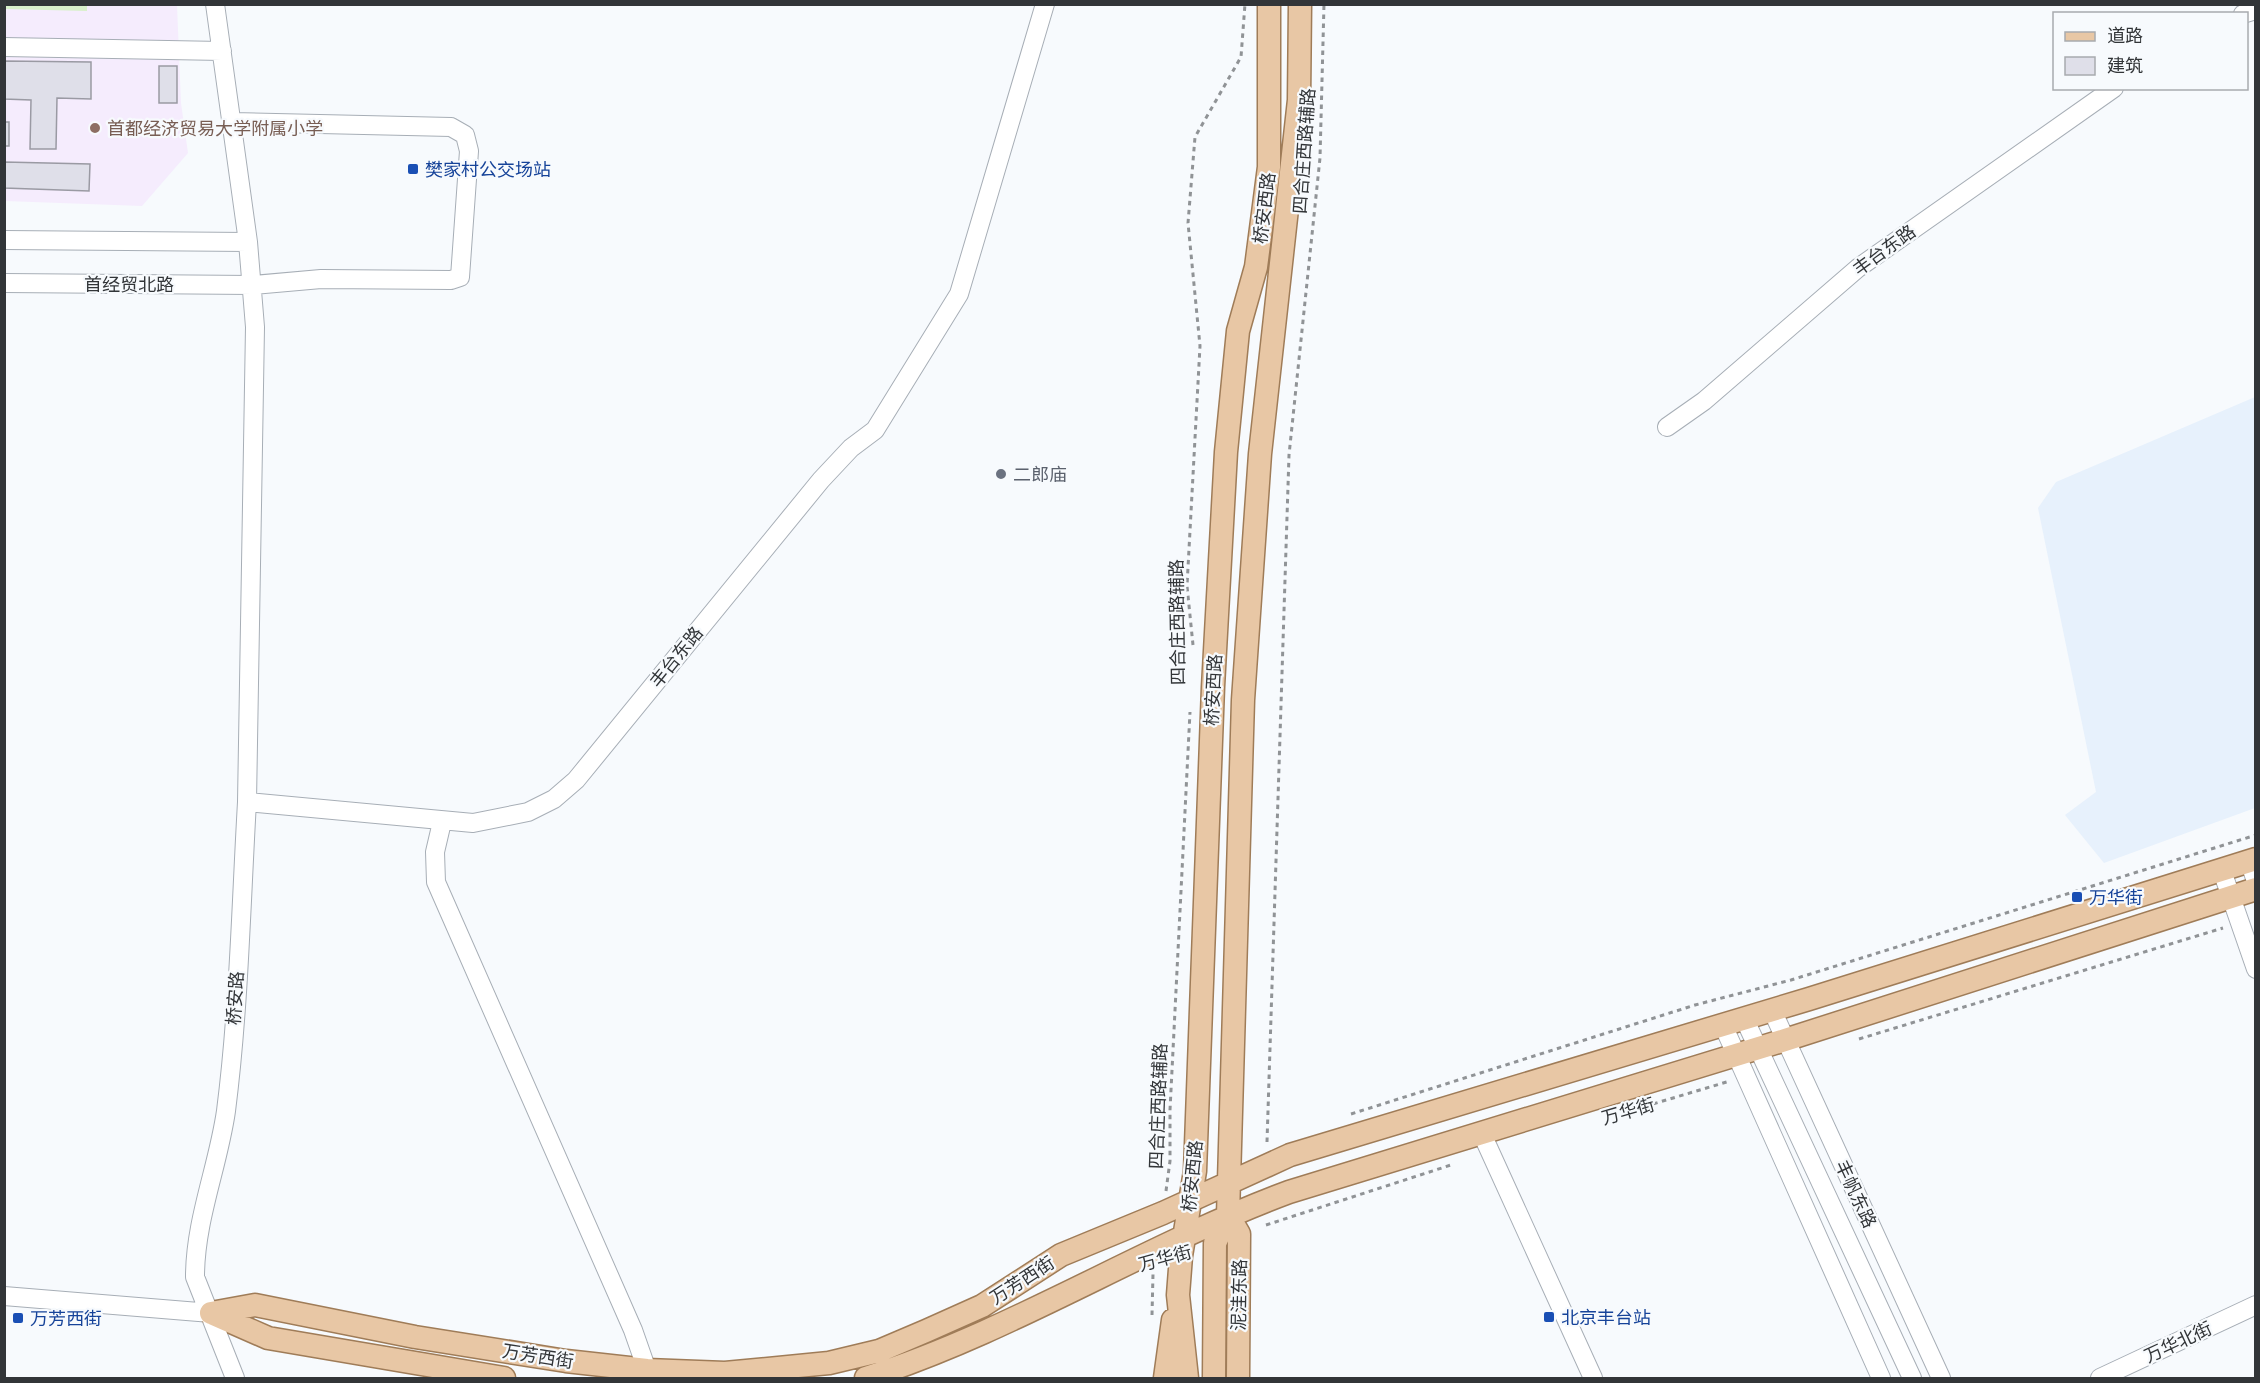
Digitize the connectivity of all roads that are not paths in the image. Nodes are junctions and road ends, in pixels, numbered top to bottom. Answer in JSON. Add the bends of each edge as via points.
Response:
{"nodes":[{"id":1,"x":215,"y":4,"type":"edge"},
{"id":2,"x":1045,"y":4,"type":"edge"},
{"id":3,"x":1269,"y":4,"type":"edge"},
{"id":4,"x":1300,"y":4,"type":"edge"},
{"id":5,"x":4,"y":47,"type":"edge"},
{"id":6,"x":222,"y":51,"type":"junction"},
{"id":7,"x":2111,"y":90,"type":"edge"},
{"id":8,"x":232,"y":122,"type":"junction"},
{"id":9,"x":4,"y":240,"type":"edge"},
{"id":10,"x":248,"y":242,"type":"junction"},
{"id":11,"x":4,"y":283,"type":"edge"},
{"id":12,"x":253,"y":285,"type":"junction"},
{"id":13,"x":1667,"y":427,"type":"dead end"},
{"id":14,"x":248,"y":802,"type":"junction"},
{"id":15,"x":442,"y":822,"type":"junction"},
{"id":16,"x":2253,"y":867,"type":"edge"},
{"id":17,"x":2222,"y":871,"type":"junction"},
{"id":18,"x":2256,"y":889,"type":"edge"},
{"id":19,"x":2231,"y":898,"type":"junction"},
{"id":20,"x":2256,"y":969,"type":"edge"},
{"id":21,"x":1772,"y":1010,"type":"junction"},
{"id":22,"x":1734,"y":1021,"type":"junction"},
{"id":23,"x":1785,"y":1040,"type":"junction"},
{"id":24,"x":1758,"y":1048,"type":"junction"},
{"id":25,"x":1736,"y":1054,"type":"junction"},
{"id":26,"x":1482,"y":1134,"type":"junction"},
{"id":27,"x":1228,"y":1182,"type":"junction"},
{"id":28,"x":1191,"y":1199,"type":"junction"},
{"id":29,"x":1234,"y":1224,"type":"junction"},
{"id":30,"x":1184,"y":1237,"type":"junction"},
{"id":31,"x":1178,"y":1295,"type":"junction"},
{"id":32,"x":4,"y":1296,"type":"edge"},
{"id":33,"x":2256,"y":1305,"type":"edge"},
{"id":34,"x":211,"y":1313,"type":"junction"},
{"id":35,"x":646,"y":1370,"type":"junction"},
{"id":36,"x":1240,"y":1375,"type":"edge"},
{"id":37,"x":235,"y":1378,"type":"edge"},
{"id":38,"x":504,"y":1378,"type":"edge"},
{"id":39,"x":866,"y":1378,"type":"edge"},
{"id":40,"x":1165,"y":1378,"type":"edge"},
{"id":41,"x":1187,"y":1378,"type":"edge"},
{"id":42,"x":1214,"y":1378,"type":"edge"},
{"id":43,"x":1593,"y":1378,"type":"edge"},
{"id":44,"x":1881,"y":1378,"type":"edge"},
{"id":45,"x":1912,"y":1378,"type":"edge"},
{"id":46,"x":1941,"y":1378,"type":"edge"},
{"id":47,"x":2100,"y":1378,"type":"edge"}],
"edges":[{"from":1,"to":6,"type":"street","name":"桥安路"},
{"from":2,"to":15,"type":"street","name":"丰台东路","via":[[959,294],[875,430],[851,448],[821,480],[576,780],[554,799],[528,812],[473,823]]},
{"from":3,"to":28,"type":"main road","name":"桥安西路","via":[[1269,167],[1256,267],[1238,331],[1226,452]]},
{"from":4,"to":27,"type":"main road","name":"桥安西路","via":[[1299,100],[1260,454],[1243,700]]},
{"from":5,"to":6,"type":"street"},
{"from":6,"to":8,"type":"street","name":"桥安路"},
{"from":7,"to":13,"type":"street","name":"丰台东路","via":[[1858,268],[1704,401]]},
{"from":8,"to":10,"type":"street","name":"桥安路"},
{"from":8,"to":12,"type":"street","name":"首经贸北路","via":[[451,127],[465,135],[470,151],[460,278],[321,279]]},
{"from":9,"to":10,"type":"street"},
{"from":10,"to":12,"type":"street","name":"桥安路"},
{"from":11,"to":12,"type":"street","name":"首经贸北路"},
{"from":12,"to":14,"type":"street","name":"桥安路"},
{"from":14,"to":15,"type":"street"},
{"from":14,"to":34,"type":"street","name":"桥安路","via":[[229,1082],[195,1261],[195,1277]]},
{"from":15,"to":35,"type":"street","via":[[435,852],[436,882],[633,1330]]},
{"from":16,"to":17,"type":"main road"},
{"from":17,"to":19,"type":"street"},
{"from":17,"to":21,"type":"main road"},
{"from":18,"to":19,"type":"main road","name":"万华街"},
{"from":19,"to":20,"type":"street"},
{"from":19,"to":23,"type":"main road","name":"万华街"},
{"from":21,"to":22,"type":"main road"},
{"from":21,"to":23,"type":"street","name":"丰帆东路"},
{"from":22,"to":24,"type":"street"},
{"from":22,"to":25,"type":"street"},
{"from":22,"to":27,"type":"main road","via":[[1290,1155]]},
{"from":23,"to":24,"type":"main road","name":"万华街"},
{"from":23,"to":46,"type":"street","name":"丰帆东路"},
{"from":24,"to":25,"type":"main road","name":"万华街"},
{"from":24,"to":45,"type":"street"},
{"from":25,"to":26,"type":"main road","name":"万华街"},
{"from":25,"to":44,"type":"street"},
{"from":26,"to":29,"type":"main road","name":"万华街","via":[[1289,1192]]},
{"from":26,"to":43,"type":"street"},
{"from":27,"to":28,"type":"main road"},
{"from":27,"to":29,"type":"main road","name":"桥安西路"},
{"from":28,"to":30,"type":"main road","name":"桥安西路"},
{"from":28,"to":35,"type":"main road","name":"万芳西街","via":[[1061,1255],[982,1306],[879,1352],[829,1363],[725,1372]]},
{"from":29,"to":30,"type":"main road","name":"万华街"},
{"from":29,"to":36,"type":"main road","name":"泥洼东路"},
{"from":29,"to":42,"type":"main road","name":"桥安西路","via":[[1215,1243]]},
{"from":30,"to":31,"type":"main road","name":"桥安西路"},
{"from":30,"to":39,"type":"main road","name":"万芳西街","via":[[966,1341]]},
{"from":31,"to":40,"type":"main road"},
{"from":31,"to":41,"type":"main road","name":"桥安西路"},
{"from":32,"to":34,"type":"street","name":"万芳西街"},
{"from":33,"to":47,"type":"street","name":"万华北街"},
{"from":34,"to":35,"type":"main road","name":"万芳西街","via":[[255,1305],[414,1337]]},
{"from":34,"to":37,"type":"street","name":"桥安路"},
{"from":34,"to":38,"type":"main road","name":"万芳西街","via":[[268,1338]]}]}
